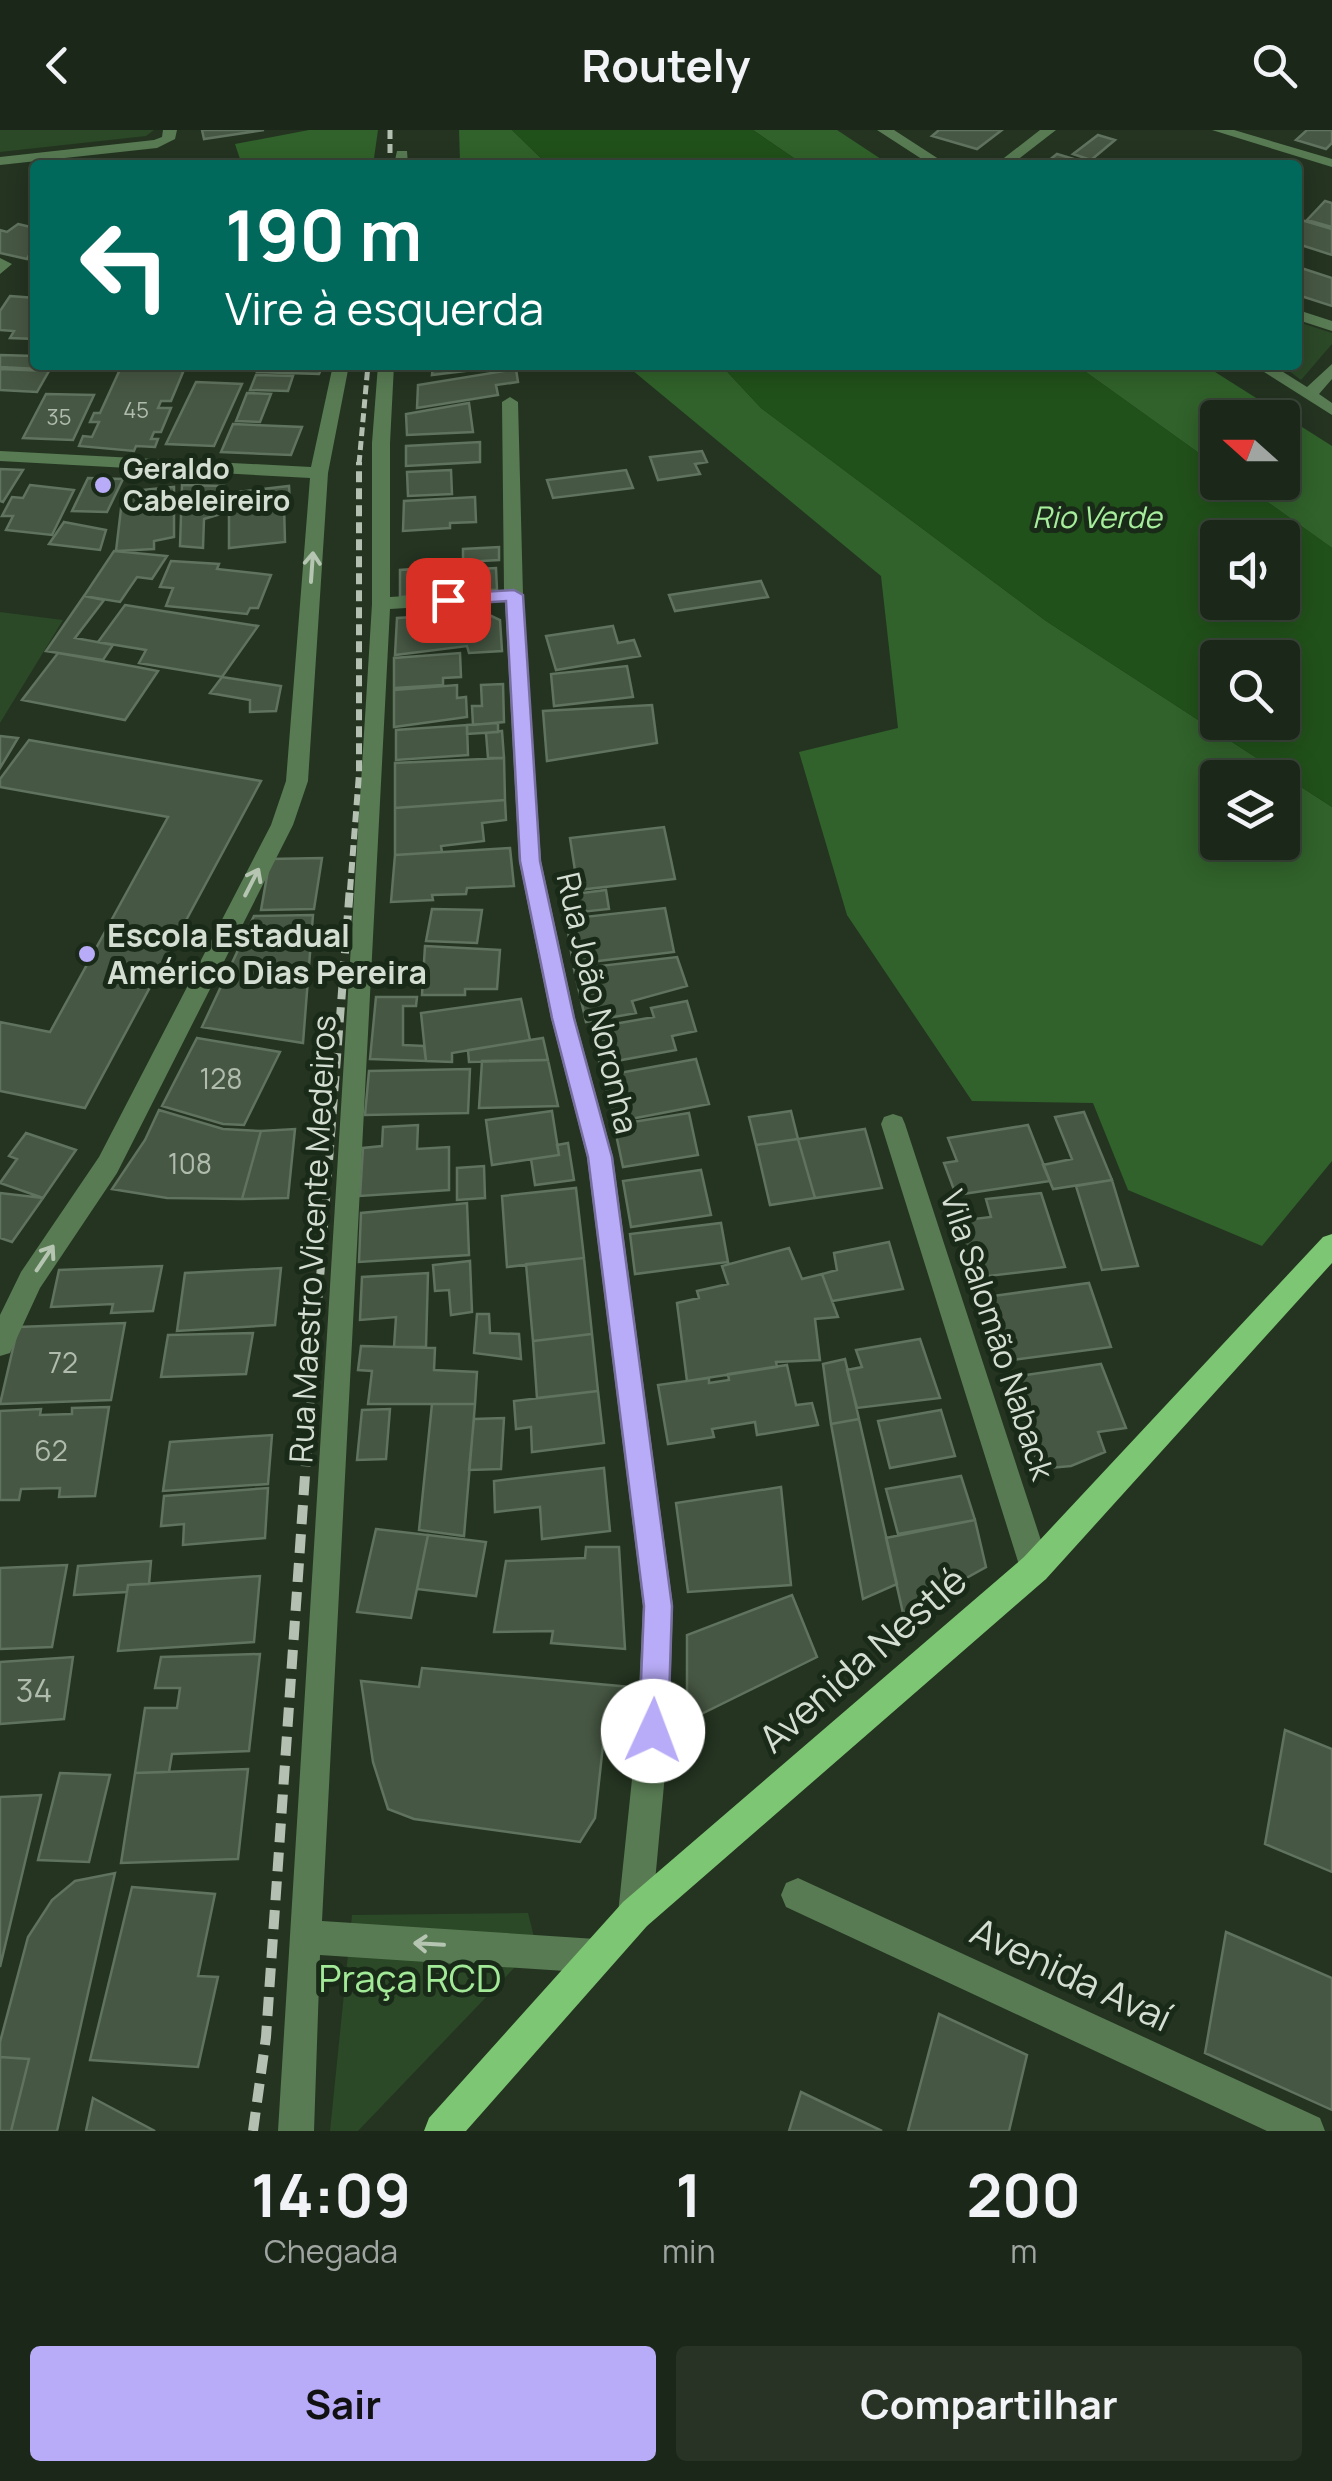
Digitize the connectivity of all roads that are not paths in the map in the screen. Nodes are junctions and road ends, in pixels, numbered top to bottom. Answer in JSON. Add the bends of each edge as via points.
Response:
{"nodes":[{"id":1,"x":170,"y":130,"type":"edge"},
{"id":2,"x":884,"y":130,"type":"edge"},
{"id":3,"x":1049,"y":130,"type":"edge"},
{"id":4,"x":1219,"y":130,"type":"edge"},
{"id":5,"x":0,"y":160,"type":"edge"},
{"id":6,"x":933,"y":160,"type":"edge"},
{"id":7,"x":1009,"y":160,"type":"edge"},
{"id":8,"x":1332,"y":163,"type":"edge"},
{"id":9,"x":1302,"y":316,"type":"edge"},
{"id":10,"x":1332,"y":326,"type":"edge"},
{"id":11,"x":340,"y":370,"type":"edge"},
{"id":12,"x":386,"y":370,"type":"edge"},
{"id":13,"x":1269,"y":370,"type":"edge"},
{"id":14,"x":1332,"y":370,"type":"edge"},
{"id":15,"x":1309,"y":395,"type":"junction"},
{"id":16,"x":510,"y":402,"type":"dead end"},
{"id":17,"x":1332,"y":410,"type":"edge"},
{"id":18,"x":0,"y":456,"type":"edge"},
{"id":19,"x":319,"y":474,"type":"junction"},
{"id":20,"x":514,"y":595,"type":"junction"},
{"id":21,"x":380,"y":604,"type":"junction"},
{"id":22,"x":893,"y":1124,"type":"dead end"},
{"id":23,"x":1332,"y":1246,"type":"edge"},
{"id":24,"x":0,"y":1344,"type":"edge"},
{"id":25,"x":1035,"y":1568,"type":"junction"},
{"id":26,"x":798,"y":1896,"type":"dead end"},
{"id":27,"x":635,"y":1914,"type":"junction"},
{"id":28,"x":304,"y":1938,"type":"junction"},
{"id":29,"x":596,"y":1956,"type":"junction"},
{"id":30,"x":296,"y":2131,"type":"edge"},
{"id":31,"x":442,"y":2131,"type":"edge"},
{"id":32,"x":1307,"y":2131,"type":"edge"}],
"edges":[{"from":1,"to":5,"type":"street","via":[[157,144]]},
{"from":2,"to":6,"type":"street"},
{"from":3,"to":7,"type":"street"},
{"from":4,"to":8,"type":"street"},
{"from":9,"to":10,"type":"street"},
{"from":11,"to":19,"type":"street"},
{"from":12,"to":21,"type":"street","name":"Rua Maestro Vicente Medeiros"},
{"from":13,"to":15,"type":"street"},
{"from":14,"to":15,"type":"street"},
{"from":15,"to":17,"type":"street"},
{"from":16,"to":20,"type":"street","name":"Rua João Noronha"},
{"from":18,"to":19,"type":"street"},
{"from":24,"to":19,"type":"street","one_way":true,"via":[[30,1280],[108,1165],[282,825],[297,780]]},
{"from":20,"to":21,"type":"street"},
{"from":20,"to":27,"type":"street","name":"Rua João Noronha","via":[[530,861],[600,1157],[658,1606]]},
{"from":21,"to":28,"type":"street","name":"Rua Maestro Vicente Medeiros"},
{"from":22,"to":25,"type":"street","name":"Vila Salomão Naback"},
{"from":23,"to":25,"type":"main road","name":"Avenida Nestlé"},
{"from":25,"to":27,"type":"main road","name":"Avenida Nestlé"},
{"from":26,"to":32,"type":"street","name":"Avenida Avaí"},
{"from":27,"to":29,"type":"main road","name":"Avenida Nestlé"},
{"from":29,"to":28,"type":"street","one_way":true},
{"from":28,"to":30,"type":"street"},
{"from":29,"to":31,"type":"main road","name":"Avenida Nestlé"}]}
